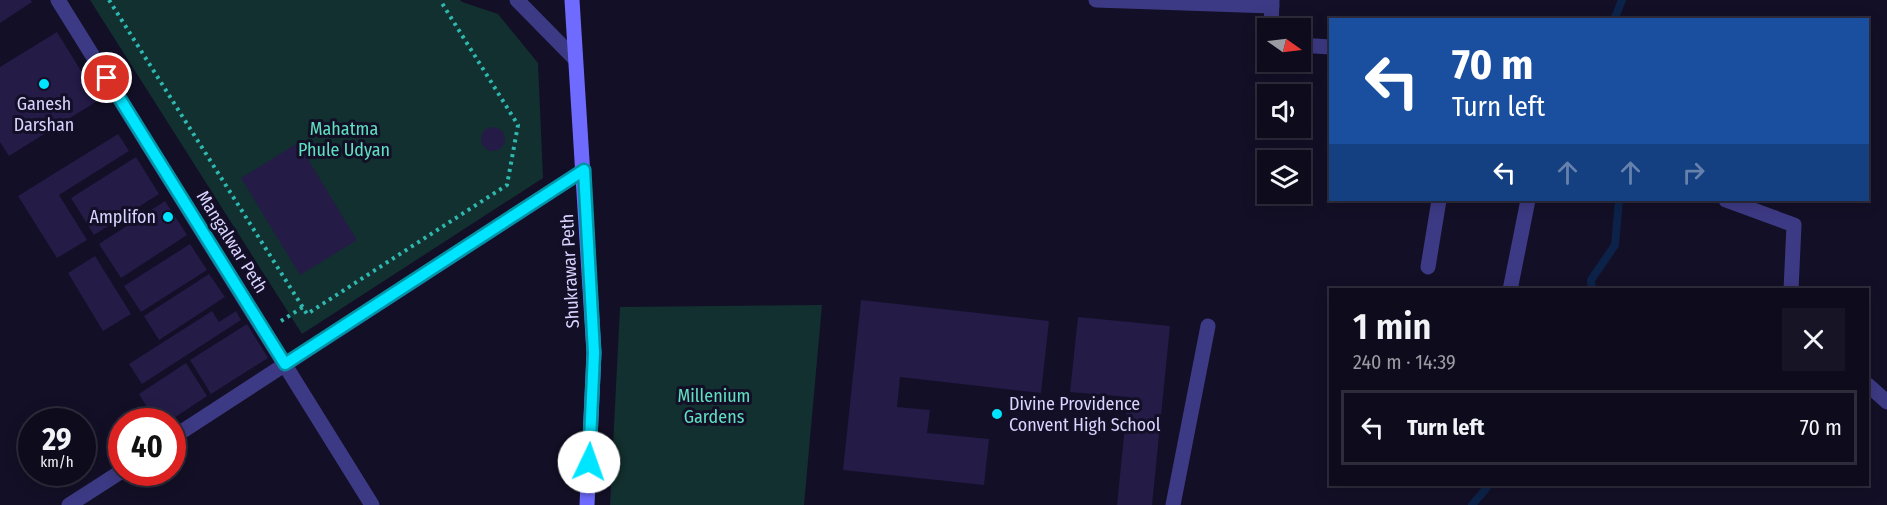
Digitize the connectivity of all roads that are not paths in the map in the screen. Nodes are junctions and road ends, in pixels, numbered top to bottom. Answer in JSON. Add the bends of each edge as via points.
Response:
{"nodes":[{"id":1,"x":58,"y":0,"type":"edge"},
{"id":2,"x":517,"y":0,"type":"edge"},
{"id":3,"x":572,"y":0,"type":"edge"},
{"id":4,"x":1096,"y":0,"type":"edge"},
{"id":5,"x":1272,"y":3,"type":"edge"},
{"id":6,"x":1271,"y":18,"type":"edge"},
{"id":7,"x":1311,"y":46,"type":"edge"},
{"id":8,"x":1329,"y":47,"type":"edge"},
{"id":9,"x":575,"y":58,"type":"junction"},
{"id":10,"x":584,"y":170,"type":"junction"},
{"id":11,"x":1439,"y":201,"type":"edge"},
{"id":12,"x":1528,"y":201,"type":"edge"},
{"id":13,"x":1729,"y":201,"type":"edge"},
{"id":14,"x":1428,"y":267,"type":"dead end"},
{"id":15,"x":1510,"y":288,"type":"edge"},
{"id":16,"x":1791,"y":288,"type":"edge"},
{"id":17,"x":1208,"y":327,"type":"dead end"},
{"id":18,"x":285,"y":364,"type":"junction"},
{"id":19,"x":1869,"y":386,"type":"edge"},
{"id":20,"x":1887,"y":402,"type":"edge"},
{"id":21,"x":186,"y":429,"type":"edge"},
{"id":22,"x":108,"y":480,"type":"edge"},
{"id":23,"x":69,"y":505,"type":"edge"},
{"id":24,"x":372,"y":505,"type":"edge"},
{"id":25,"x":586,"y":505,"type":"edge"},
{"id":26,"x":1173,"y":505,"type":"edge"}],
"edges":[{"from":1,"to":18,"type":"street","name":"Mangalwar Peth"},
{"from":2,"to":9,"type":"street"},
{"from":3,"to":9,"type":"street","name":"Shukrawar Peth"},
{"from":4,"to":5,"type":"street"},
{"from":5,"to":6,"type":"street"},
{"from":7,"to":8,"type":"street"},
{"from":9,"to":10,"type":"street","name":"Shukrawar Peth"},
{"from":10,"to":18,"type":"street"},
{"from":10,"to":25,"type":"street","name":"Shukrawar Peth","via":[[594,353]]},
{"from":11,"to":14,"type":"street"},
{"from":12,"to":15,"type":"street"},
{"from":13,"to":16,"type":"street","via":[[1794,225]]},
{"from":17,"to":26,"type":"street"},
{"from":18,"to":21,"type":"street"},
{"from":18,"to":24,"type":"street","name":"Mangalwar Peth"},
{"from":19,"to":20,"type":"street"},
{"from":22,"to":23,"type":"street"}]}
